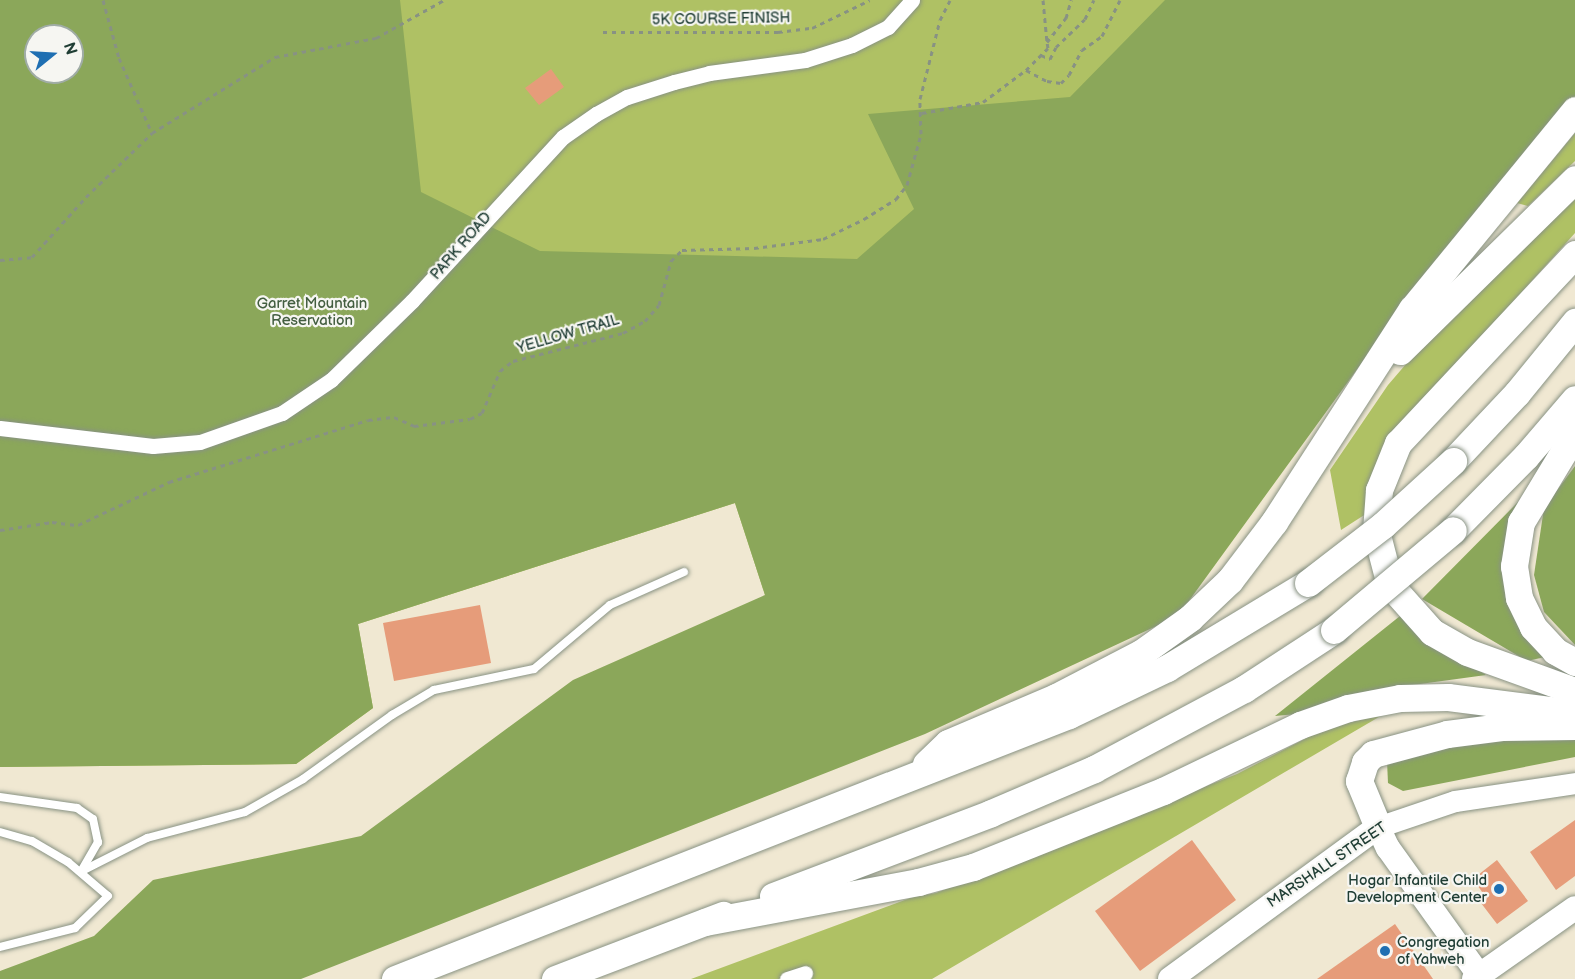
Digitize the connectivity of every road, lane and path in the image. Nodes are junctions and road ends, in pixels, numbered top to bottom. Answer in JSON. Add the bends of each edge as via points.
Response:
{"nodes":[{"id":1,"x":103,"y":0,"type":"edge"},
{"id":2,"x":444,"y":0,"type":"edge"},
{"id":3,"x":870,"y":0,"type":"edge"},
{"id":4,"x":912,"y":0,"type":"edge"},
{"id":5,"x":951,"y":0,"type":"edge"},
{"id":6,"x":1043,"y":0,"type":"edge"},
{"id":7,"x":1071,"y":0,"type":"edge"},
{"id":8,"x":1094,"y":0,"type":"edge"},
{"id":9,"x":1120,"y":0,"type":"edge"},
{"id":10,"x":603,"y":32,"type":"dead end"},
{"id":11,"x":1047,"y":42,"type":"junction"},
{"id":12,"x":1041,"y":55,"type":"junction"},
{"id":13,"x":1026,"y":70,"type":"junction"},
{"id":14,"x":1575,"y":110,"type":"edge"},
{"id":15,"x":922,"y":113,"type":"junction"},
{"id":16,"x":152,"y":133,"type":"junction"},
{"id":17,"x":1575,"y":179,"type":"edge"},
{"id":18,"x":1575,"y":254,"type":"edge"},
{"id":19,"x":0,"y":260,"type":"edge"},
{"id":20,"x":1575,"y":322,"type":"edge"},
{"id":21,"x":1575,"y":399,"type":"edge"},
{"id":22,"x":0,"y":428,"type":"edge"},
{"id":23,"x":1575,"y":433,"type":"edge"},
{"id":24,"x":1312,"y":460,"type":"junction"},
{"id":25,"x":0,"y":530,"type":"edge"},
{"id":26,"x":684,"y":572,"type":"dead end"},
{"id":27,"x":1575,"y":662,"type":"edge"},
{"id":28,"x":1575,"y":691,"type":"edge"},
{"id":29,"x":1575,"y":713,"type":"edge"},
{"id":30,"x":1575,"y":726,"type":"edge"},
{"id":31,"x":911,"y":778,"type":"junction"},
{"id":32,"x":1575,"y":783,"type":"edge"},
{"id":33,"x":0,"y":797,"type":"edge"},
{"id":34,"x":1378,"y":827,"type":"junction"},
{"id":35,"x":0,"y":832,"type":"edge"},
{"id":36,"x":82,"y":871,"type":"junction"},
{"id":37,"x":1575,"y":908,"type":"edge"},
{"id":38,"x":705,"y":922,"type":"junction"},
{"id":39,"x":0,"y":947,"type":"edge"},
{"id":40,"x":805,"y":973,"type":"dead end"},
{"id":41,"x":1476,"y":977,"type":"edge"},
{"id":42,"x":395,"y":979,"type":"edge"},
{"id":43,"x":555,"y":979,"type":"edge"},
{"id":44,"x":788,"y":979,"type":"edge"},
{"id":45,"x":1170,"y":979,"type":"edge"}],
"edges":[{"from":1,"to":16,"type":"path","via":[[119,58]]},
{"from":2,"to":16,"type":"path","via":[[376,38],[275,57]]},
{"from":3,"to":10,"type":"path","name":"5K COURSE FINISH","via":[[812,28],[778,32]]},
{"from":4,"to":22,"type":"street","name":"PARK ROAD","via":[[888,27],[852,45],[805,60],[709,72],[627,97],[596,114],[534,166],[412,301],[331,380],[282,413],[200,442],[153,446]]},
{"from":5,"to":15,"type":"path","name":"YELLOW TRAIL","via":[[940,20],[924,85]]},
{"from":6,"to":11,"type":"path"},
{"from":7,"to":11,"type":"path","via":[[1066,18]]},
{"from":8,"to":12,"type":"path","via":[[1085,19],[1050,58]]},
{"from":9,"to":13,"type":"path","via":[[1102,36],[1082,50],[1061,83]]},
{"from":11,"to":12,"type":"path"},
{"from":12,"to":13,"type":"path"},
{"from":13,"to":15,"type":"path","via":[[983,102]]},
{"from":14,"to":24,"type":"highway","via":[[1412,309]]},
{"from":15,"to":25,"type":"path","name":"YELLOW TRAIL","via":[[907,184],[896,200],[823,239],[754,248],[682,250],[671,261],[659,305],[645,321],[623,333],[513,361],[500,371],[482,413],[470,419],[414,426],[394,417],[368,420],[169,482],[78,525],[52,522]]},
{"from":16,"to":19,"type":"path","via":[[32,257]]},
{"from":17,"to":24,"type":"highway","via":[[1416,333],[1360,396]]},
{"from":18,"to":28,"type":"highway","via":[[1398,443],[1379,490],[1376,531],[1390,585],[1432,632],[1467,652]]},
{"from":20,"to":31,"type":"highway","bridge":true,"via":[[1517,393],[1453,461],[1383,525],[1308,584],[1167,668],[1069,715]]},
{"from":21,"to":38,"type":"highway","bridge":true,"via":[[1454,530],[1334,630],[1223,701],[1094,769],[991,813]]},
{"from":23,"to":27,"type":"highway","via":[[1538,488],[1521,522],[1514,566],[1519,598],[1533,627],[1555,651]]},
{"from":24,"to":31,"type":"highway","via":[[1246,562],[1190,618],[1116,668],[948,743]]},
{"from":26,"to":36,"type":"lane","via":[[610,605],[534,669],[434,690],[303,779],[245,812],[147,838]]},
{"from":29,"to":38,"type":"highway","via":[[1448,697],[1400,698],[1348,708],[1300,725],[1163,791],[973,867],[918,882]]},
{"from":30,"to":34,"type":"highway","via":[[1475,730],[1401,744],[1373,754],[1365,762],[1359,781]]},
{"from":31,"to":42,"type":"highway"},
{"from":32,"to":34,"type":"street","name":"MARSHALL STREET","via":[[1436,806]]},
{"from":33,"to":36,"type":"lane","via":[[77,808],[93,819],[98,842]]},
{"from":34,"to":41,"type":"main road","via":[[1388,848]]},
{"from":34,"to":45,"type":"main road","name":"MARSHALL STREET"},
{"from":35,"to":36,"type":"lane","via":[[32,841]]},
{"from":36,"to":39,"type":"lane","via":[[108,896],[75,928]]},
{"from":37,"to":41,"type":"main road"},
{"from":38,"to":43,"type":"highway"},
{"from":40,"to":44,"type":"street"}]}
